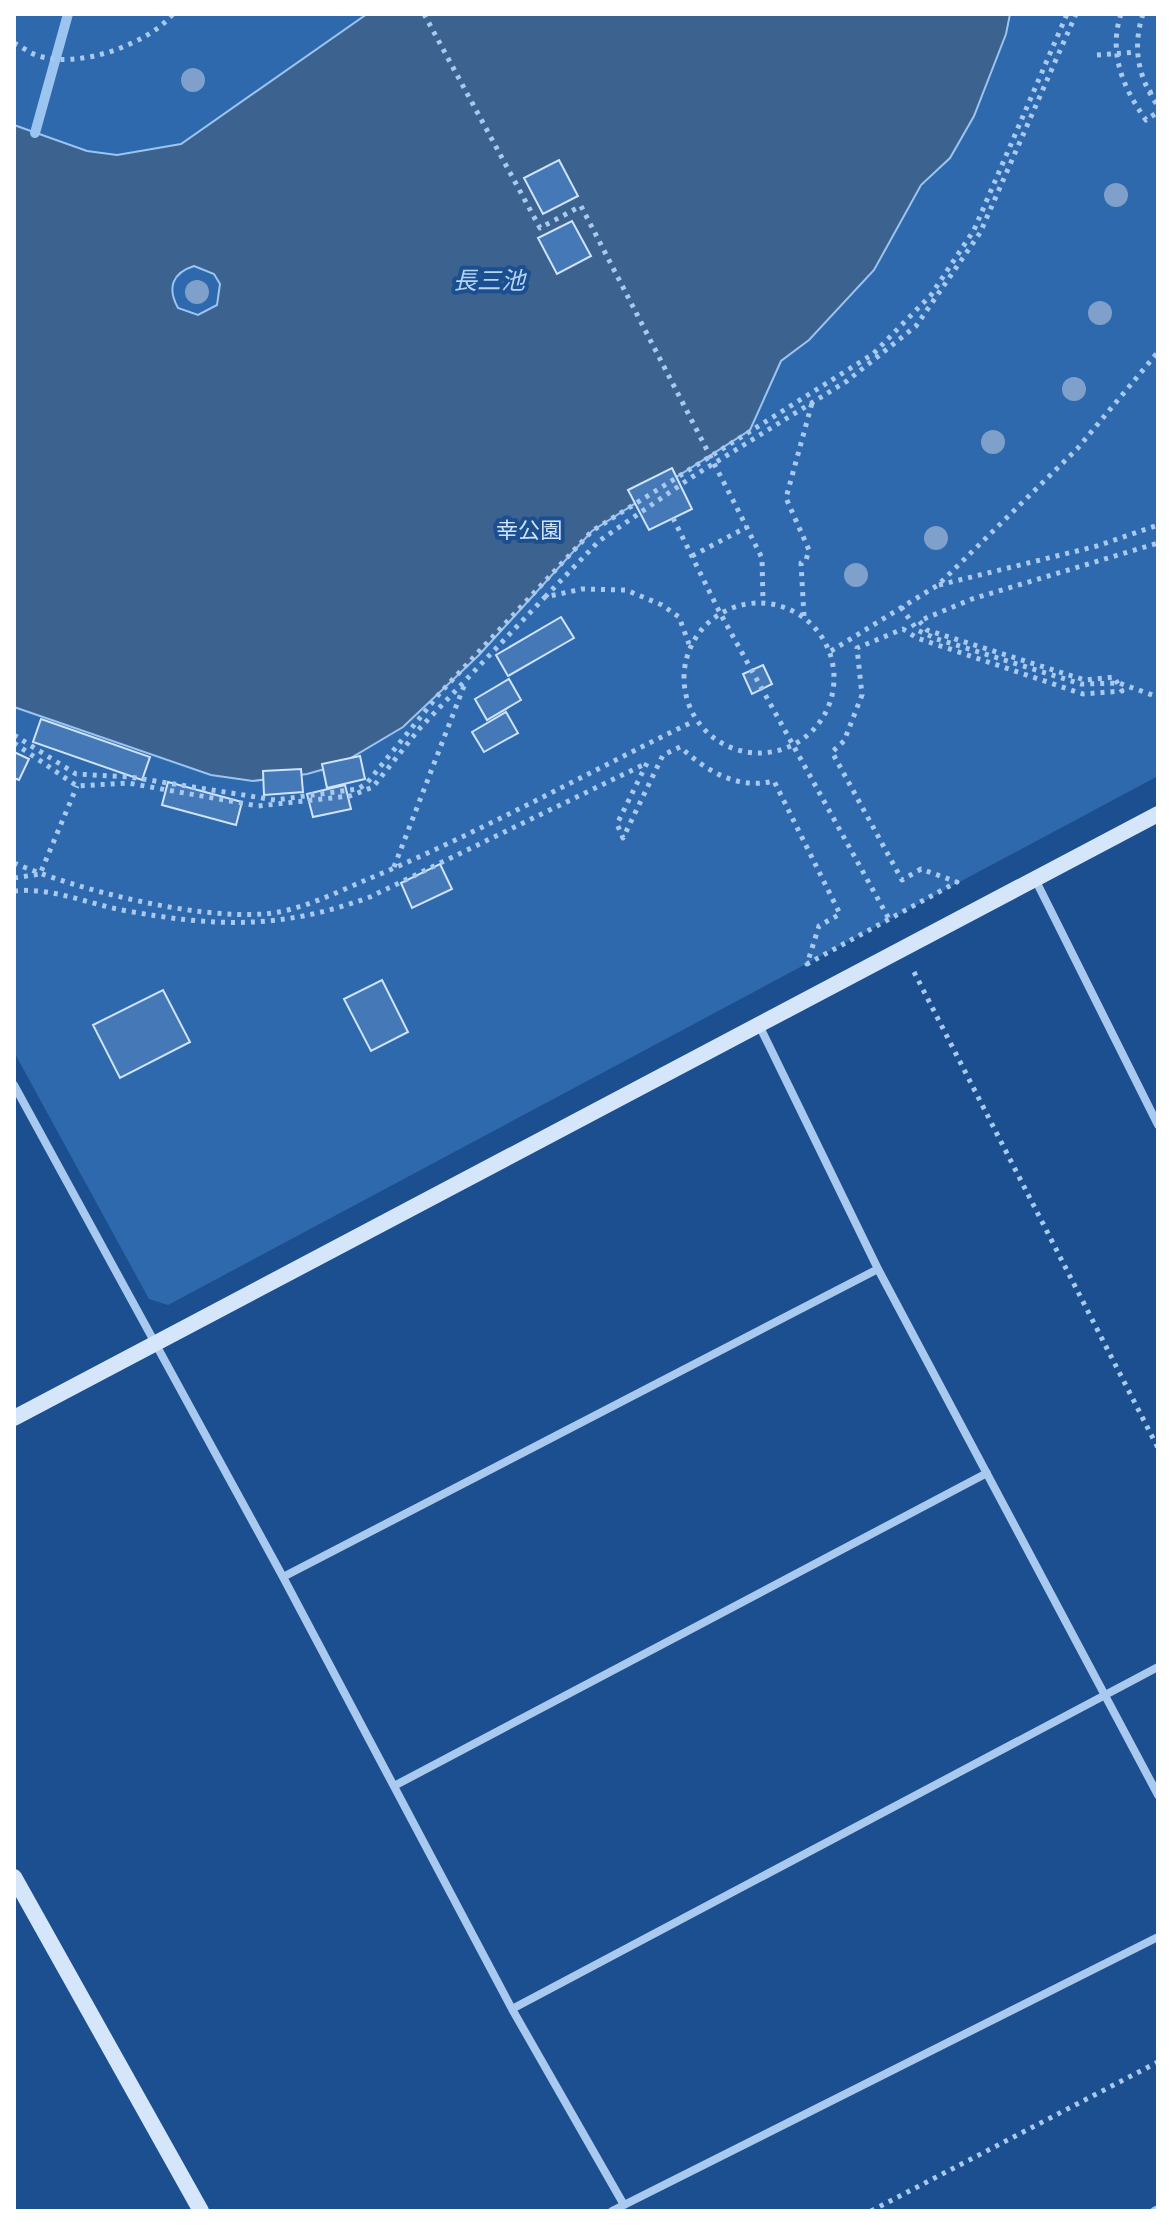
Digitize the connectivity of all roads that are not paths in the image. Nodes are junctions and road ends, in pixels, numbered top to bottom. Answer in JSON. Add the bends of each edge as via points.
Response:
{"nodes":[{"id":1,"x":1158,"y":814,"type":"edge"},
{"id":2,"x":1034,"y":879,"type":"junction"},
{"id":3,"x":758,"y":1024,"type":"junction"},
{"id":4,"x":14,"y":1085,"type":"edge"},
{"id":5,"x":1158,"y":1125,"type":"edge"},
{"id":6,"x":878,"y":1269,"type":"junction"},
{"id":7,"x":154,"y":1344,"type":"junction"},
{"id":8,"x":14,"y":1418,"type":"edge"},
{"id":9,"x":987,"y":1473,"type":"junction"},
{"id":10,"x":283,"y":1577,"type":"junction"},
{"id":11,"x":1158,"y":1667,"type":"edge"},
{"id":12,"x":1107,"y":1695,"type":"junction"},
{"id":13,"x":394,"y":1786,"type":"junction"},
{"id":14,"x":1158,"y":1795,"type":"edge"},
{"id":15,"x":14,"y":1877,"type":"edge"},
{"id":16,"x":1158,"y":1937,"type":"edge"},
{"id":17,"x":512,"y":2009,"type":"junction"},
{"id":18,"x":624,"y":2205,"type":"junction"},
{"id":19,"x":201,"y":2211,"type":"edge"},
{"id":20,"x":612,"y":2211,"type":"edge"}],
"edges":[{"from":1,"to":2,"type":"street"},
{"from":2,"to":3,"type":"street"},
{"from":2,"to":5,"type":"street"},
{"from":3,"to":6,"type":"street"},
{"from":3,"to":7,"type":"street"},
{"from":4,"to":7,"type":"street"},
{"from":6,"to":9,"type":"street"},
{"from":6,"to":10,"type":"street"},
{"from":7,"to":8,"type":"street"},
{"from":7,"to":10,"type":"street"},
{"from":9,"to":12,"type":"street"},
{"from":9,"to":13,"type":"street"},
{"from":10,"to":13,"type":"street"},
{"from":11,"to":12,"type":"street"},
{"from":12,"to":14,"type":"street"},
{"from":12,"to":17,"type":"street"},
{"from":13,"to":17,"type":"street"},
{"from":15,"to":19,"type":"street"},
{"from":16,"to":18,"type":"street"},
{"from":17,"to":18,"type":"street"},
{"from":18,"to":20,"type":"street"}]}
